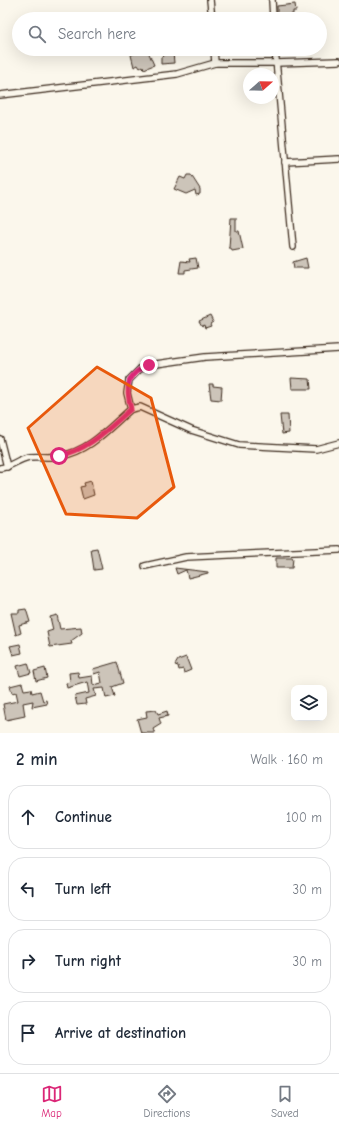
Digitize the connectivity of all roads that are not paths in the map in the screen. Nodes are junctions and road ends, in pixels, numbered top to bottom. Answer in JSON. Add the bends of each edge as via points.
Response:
{"nodes":[{"id":1,"x":210,"y":0,"type":"edge"},
{"id":2,"x":272,"y":0,"type":"edge"},
{"id":3,"x":211,"y":12,"type":"edge"},
{"id":4,"x":273,"y":12,"type":"edge"},
{"id":5,"x":214,"y":56,"type":"edge"},
{"id":6,"x":276,"y":56,"type":"edge"},
{"id":7,"x":339,"y":60,"type":"edge"},
{"id":8,"x":215,"y":63,"type":"junction"},
{"id":9,"x":276,"y":63,"type":"junction"},
{"id":10,"x":0,"y":95,"type":"edge"},
{"id":11,"x":339,"y":159,"type":"edge"},
{"id":12,"x":285,"y":162,"type":"junction"},
{"id":13,"x":293,"y":247,"type":"dead end"},
{"id":14,"x":339,"y":349,"type":"edge"},
{"id":15,"x":131,"y":409,"type":"junction"},
{"id":16,"x":0,"y":439,"type":"edge"},
{"id":17,"x":339,"y":443,"type":"edge"},
{"id":18,"x":7,"y":467,"type":"junction"},
{"id":19,"x":0,"y":468,"type":"edge"},
{"id":20,"x":339,"y":550,"type":"edge"},
{"id":21,"x":145,"y":566,"type":"dead end"}],
"edges":[{"from":1,"to":3,"type":"street"},
{"from":2,"to":4,"type":"street"},
{"from":5,"to":8,"type":"street"},
{"from":6,"to":9,"type":"street"},
{"from":7,"to":9,"type":"street"},
{"from":8,"to":9,"type":"street"},
{"from":8,"to":10,"type":"street","via":[[177,74]]},
{"from":9,"to":12,"type":"street"},
{"from":11,"to":12,"type":"street"},
{"from":12,"to":13,"type":"street"},
{"from":14,"to":15,"type":"street","via":[[205,357],[149,365],[140,369],[129,380],[127,394]]},
{"from":15,"to":17,"type":"street","via":[[140,407],[191,430],[239,445],[316,449]]},
{"from":15,"to":18,"type":"street","via":[[107,431],[79,450],[59,456],[18,460]]},
{"from":16,"to":18,"type":"street"},
{"from":18,"to":19,"type":"street"},
{"from":20,"to":21,"type":"street","via":[[186,557]]}]}
